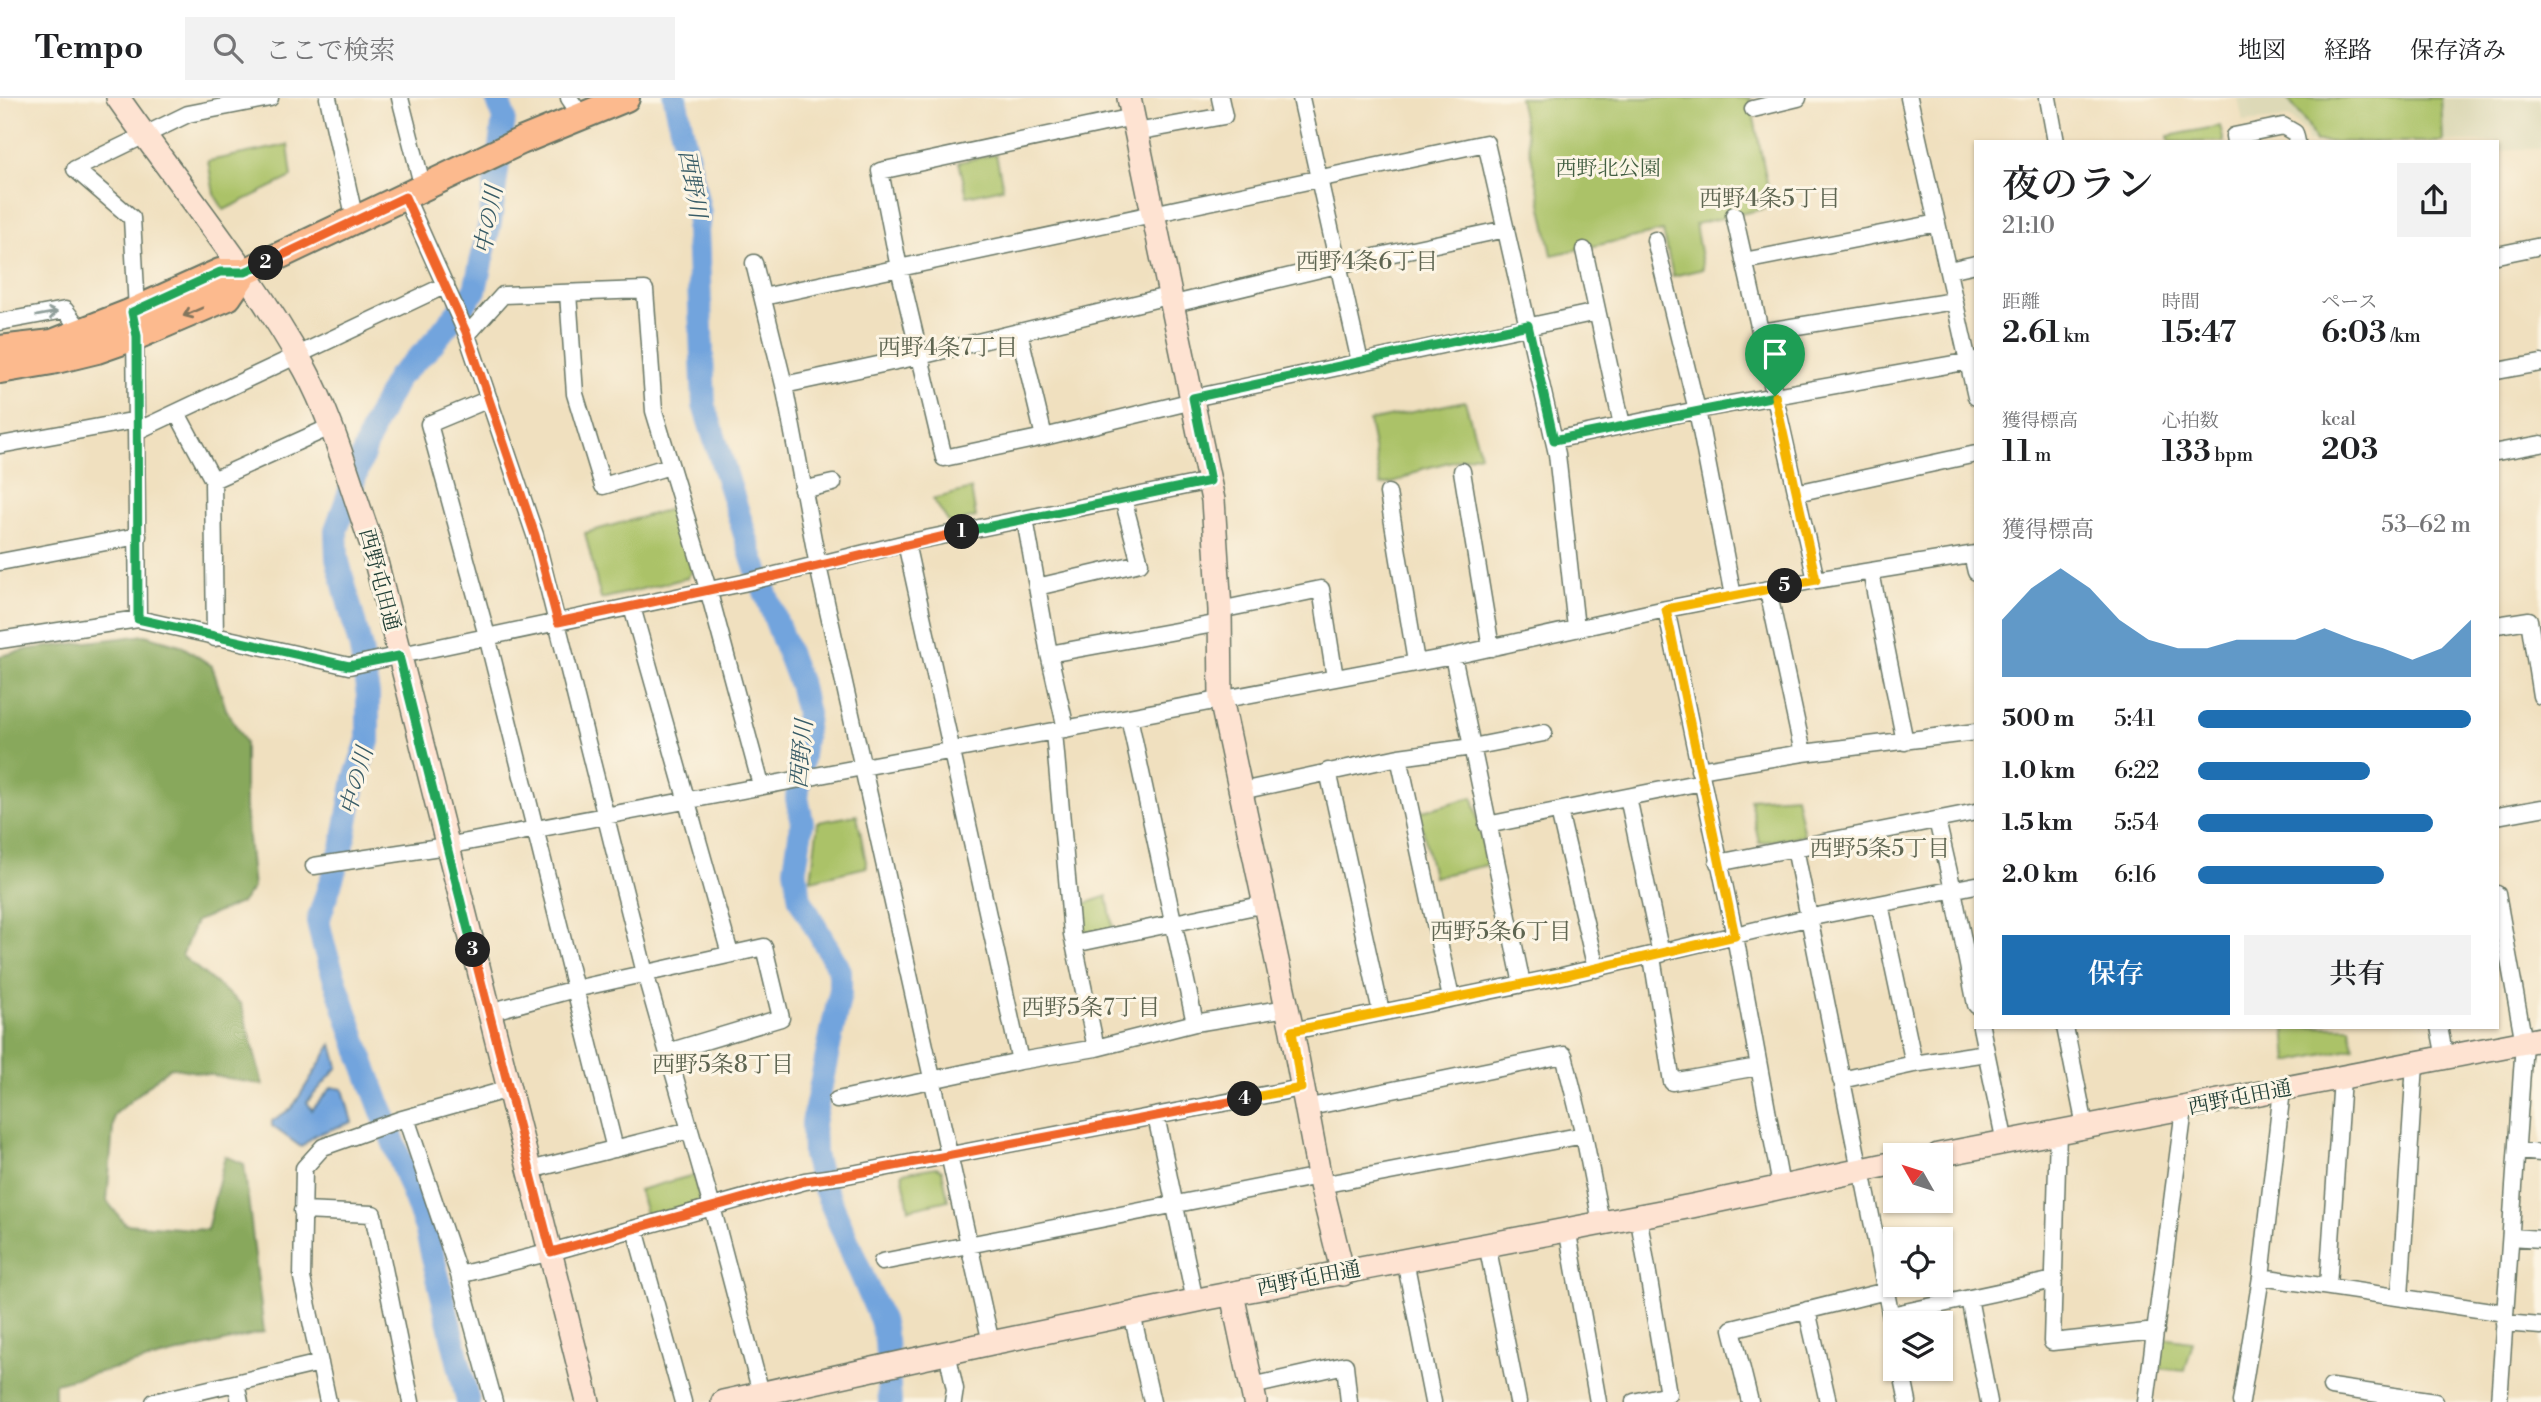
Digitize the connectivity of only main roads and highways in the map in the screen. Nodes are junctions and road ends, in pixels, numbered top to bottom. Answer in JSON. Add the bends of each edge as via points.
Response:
{"nodes":[{"id":1,"x":626,"y":98,"type":"edge"},
{"id":2,"x":576,"y":108,"type":"edge"},
{"id":3,"x":135,"y":319,"type":"junction"},
{"id":4,"x":0,"y":349,"type":"edge"},
{"id":5,"x":0,"y":370,"type":"edge"}],
"edges":[{"from":1,"to":2,"type":"main road"},
{"from":2,"to":3,"type":"main road","via":[[521,141],[245,272],[228,297]]},
{"from":3,"to":4,"type":"main road","via":[[52,343]]},
{"from":3,"to":5,"type":"main road","via":[[97,350]]}]}
